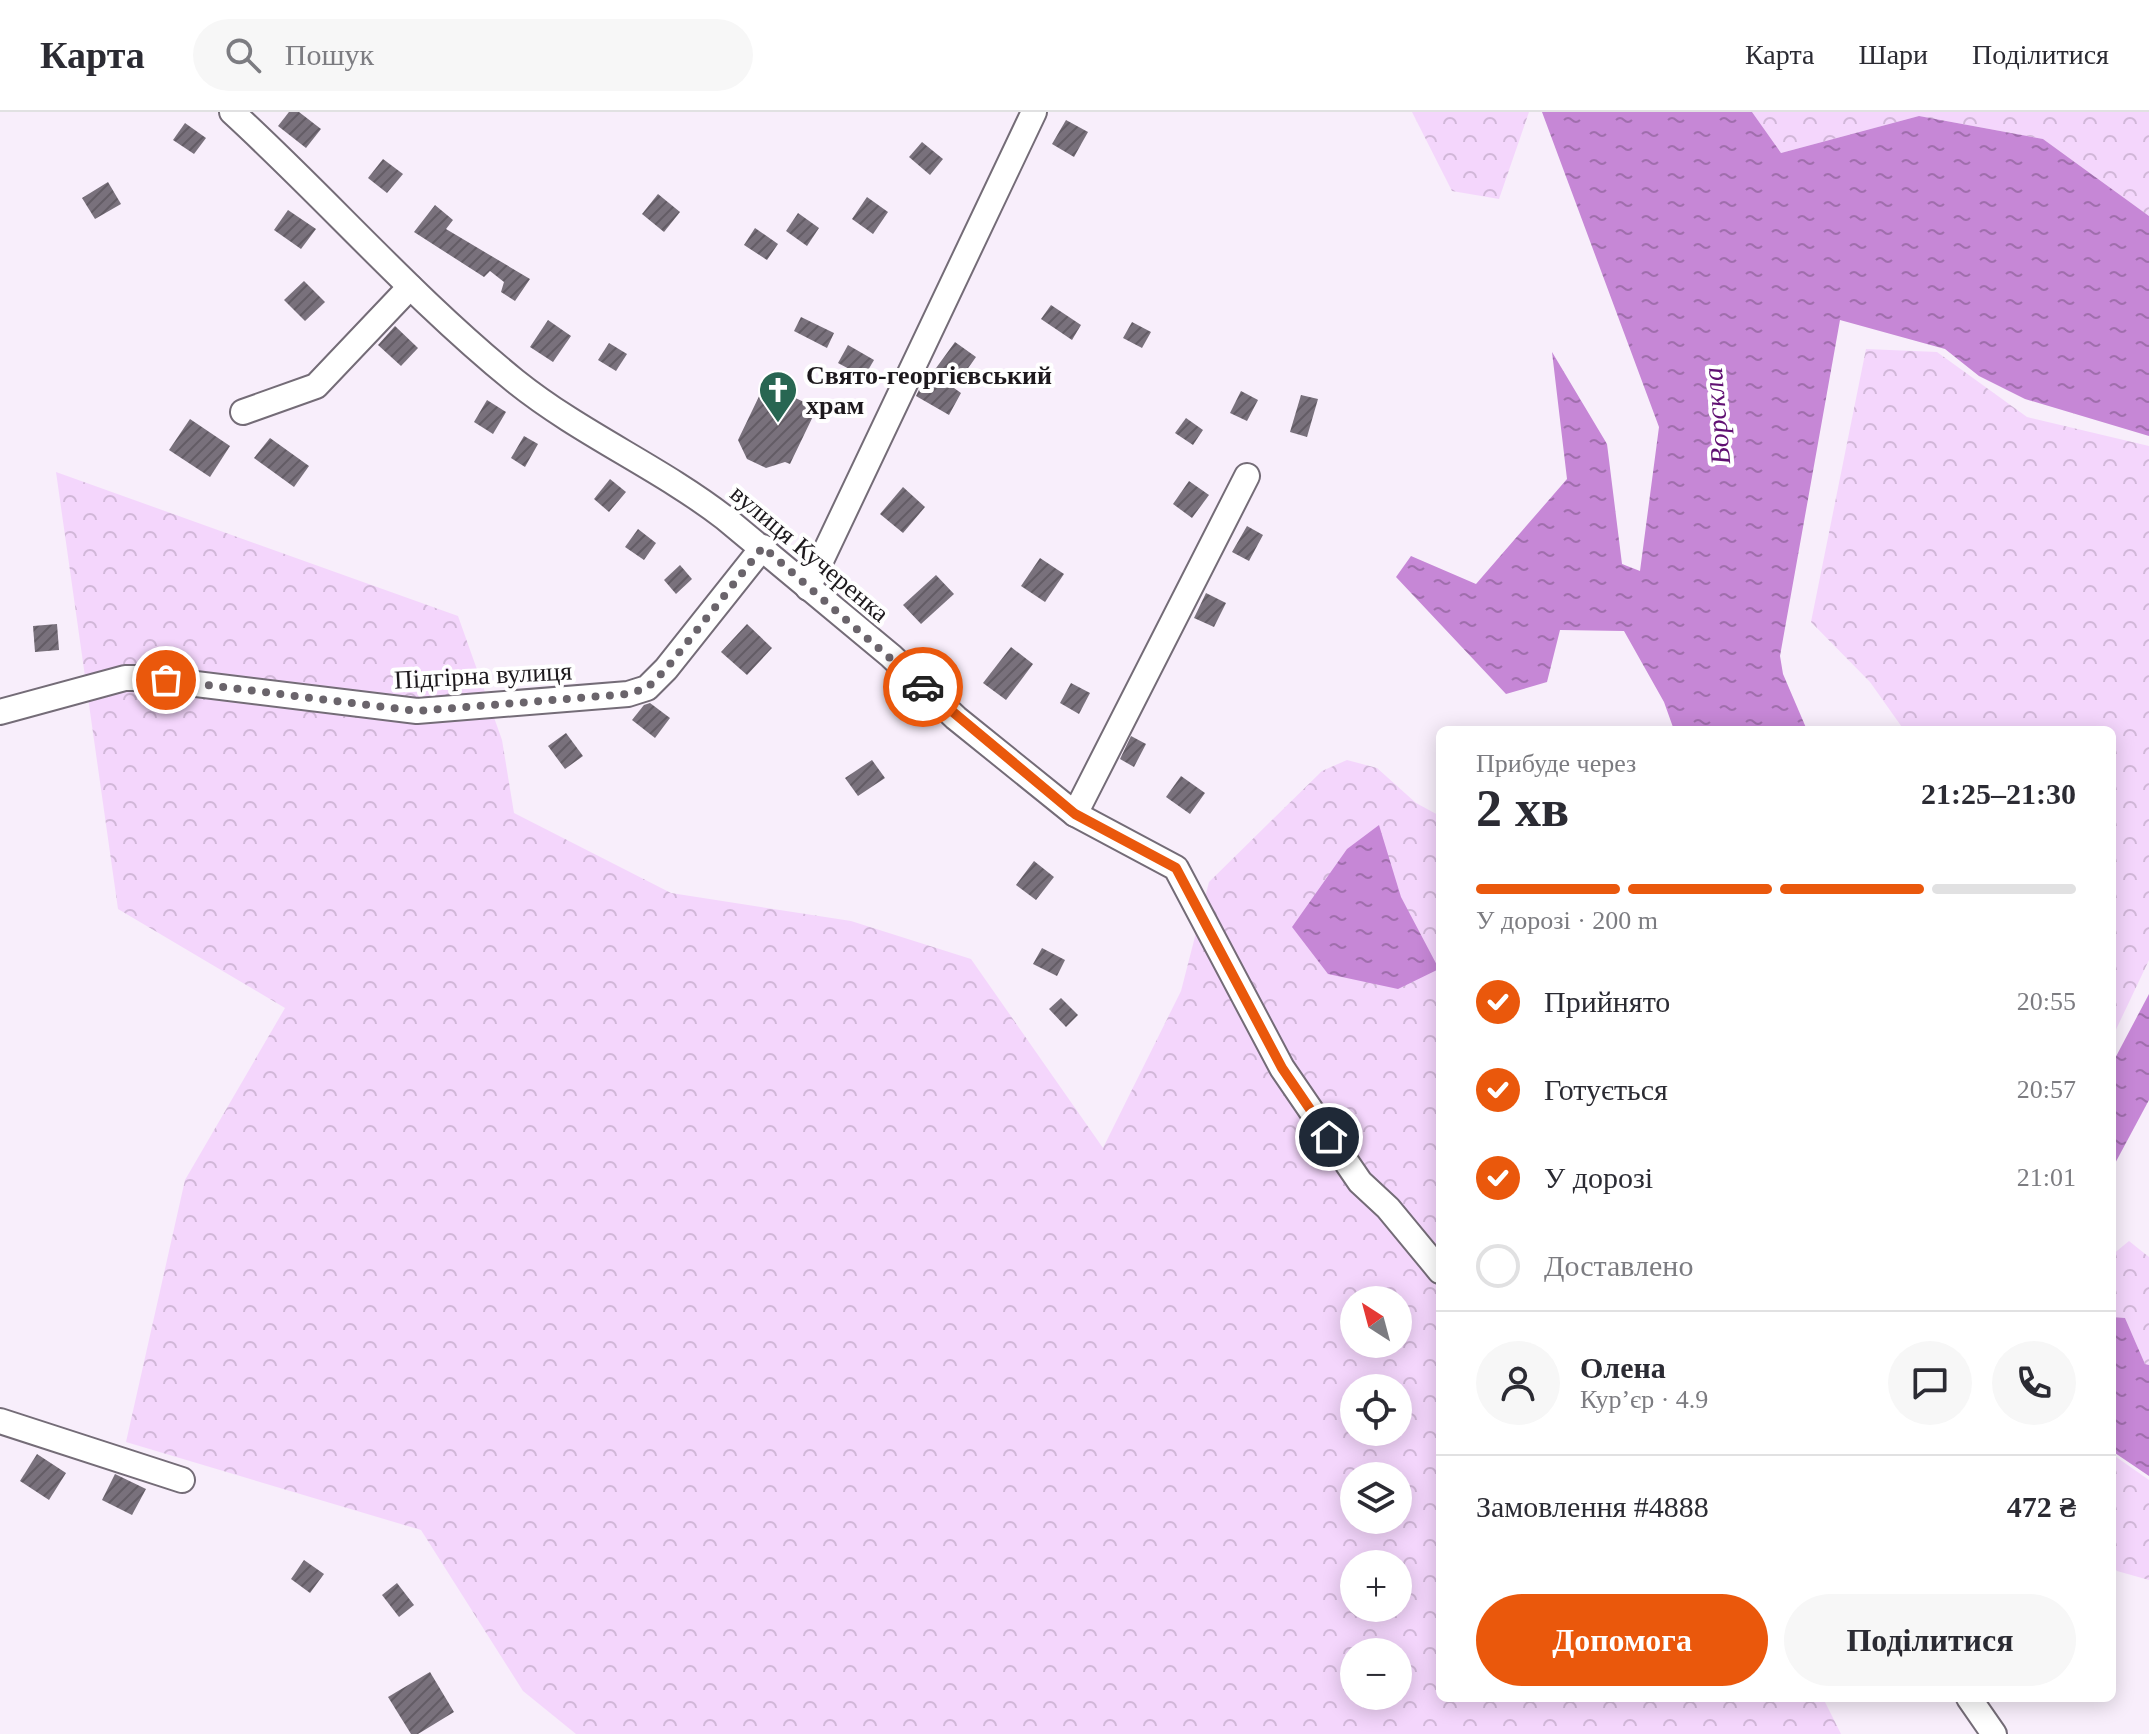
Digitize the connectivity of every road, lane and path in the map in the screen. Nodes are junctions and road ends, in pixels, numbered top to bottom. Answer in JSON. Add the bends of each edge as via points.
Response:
{"nodes":[{"id":1,"x":232,"y":112,"type":"edge"},
{"id":2,"x":1034,"y":112,"type":"edge"},
{"id":3,"x":410,"y":287,"type":"junction"},
{"id":4,"x":243,"y":412,"type":"dead end"},
{"id":5,"x":1247,"y":476,"type":"dead end"},
{"id":6,"x":763,"y":547,"type":"junction"},
{"id":7,"x":808,"y":588,"type":"junction"},
{"id":8,"x":0,"y":712,"type":"edge"},
{"id":9,"x":1075,"y":814,"type":"junction"},
{"id":10,"x":1436,"y":1266,"type":"edge"},
{"id":11,"x":0,"y":1421,"type":"edge"},
{"id":12,"x":182,"y":1480,"type":"dead end"},
{"id":13,"x":1972,"y":1702,"type":"edge"},
{"id":14,"x":1994,"y":1734,"type":"edge"}],
"edges":[{"from":1,"to":3,"type":"street","name":"вулиця Кучеренка"},
{"from":2,"to":7,"type":"street"},
{"from":3,"to":4,"type":"street","via":[[316,386]]},
{"from":3,"to":6,"type":"street","name":"вулиця Кучеренка","via":[[547,405],[701,499]]},
{"from":5,"to":9,"type":"street"},
{"from":6,"to":7,"type":"street","name":"вулиця Кучеренка"},
{"from":6,"to":8,"type":"street","name":"Підгірна вулиця","via":[[666,669],[647,688],[628,694],[417,711],[125,678]]},
{"from":7,"to":9,"type":"street","name":"вулиця Кучеренка"},
{"from":9,"to":10,"type":"street","name":"вулиця Кучеренка","via":[[1176,868],[1282,1068],[1360,1182]]},
{"from":11,"to":12,"type":"street"},
{"from":13,"to":14,"type":"street"}]}
